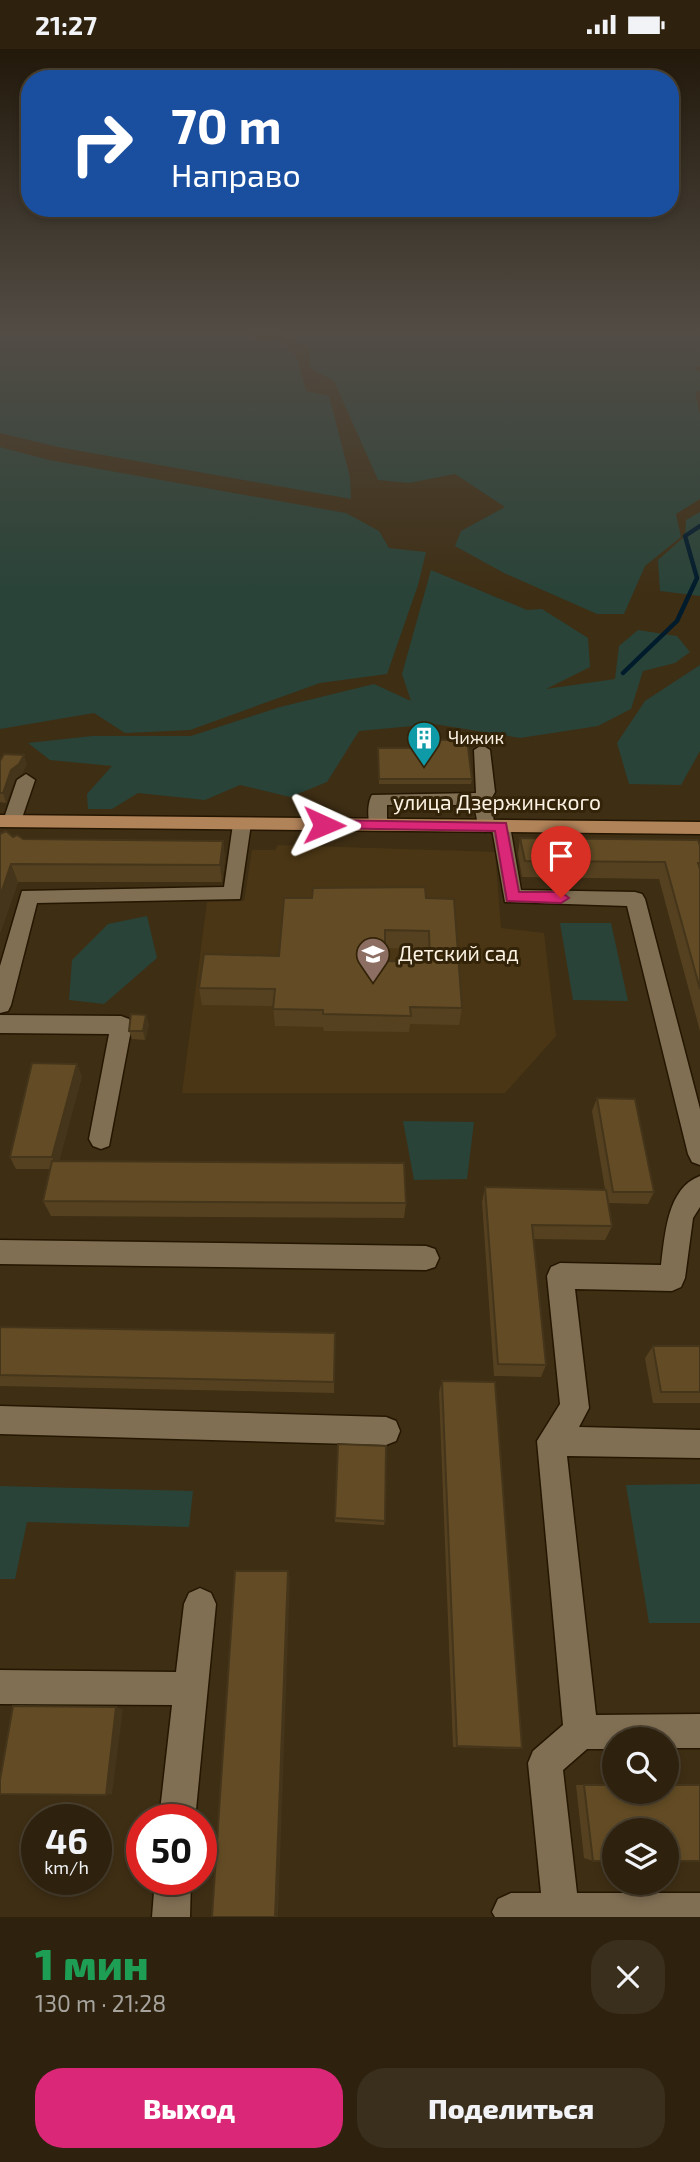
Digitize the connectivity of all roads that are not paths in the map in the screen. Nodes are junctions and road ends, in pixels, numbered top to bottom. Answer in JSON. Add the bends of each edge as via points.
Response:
{"nodes":[{"id":1,"x":482,"y":750,"type":"dead end"},
{"id":2,"x":26,"y":780,"type":"dead end"},
{"id":3,"x":482,"y":799,"type":"junction"},
{"id":4,"x":6,"y":821,"type":"edge"},
{"id":5,"x":242,"y":824,"type":"junction"},
{"id":6,"x":378,"y":825,"type":"junction"},
{"id":7,"x":493,"y":826,"type":"junction"},
{"id":8,"x":700,"y":828,"type":"edge"},
{"id":9,"x":0,"y":1005,"type":"edge"},
{"id":10,"x":0,"y":1024,"type":"edge"},
{"id":11,"x":101,"y":1139,"type":"dead end"},
{"id":12,"x":700,"y":1154,"type":"edge"},
{"id":13,"x":700,"y":1188,"type":"edge"},
{"id":14,"x":0,"y":1252,"type":"edge"},
{"id":15,"x":426,"y":1258,"type":"dead end"},
{"id":16,"x":0,"y":1420,"type":"edge"},
{"id":17,"x":386,"y":1431,"type":"dead end"},
{"id":18,"x":551,"y":1441,"type":"junction"},
{"id":19,"x":700,"y":1444,"type":"edge"},
{"id":20,"x":200,"y":1604,"type":"dead end"},
{"id":21,"x":0,"y":1687,"type":"edge"},
{"id":22,"x":191,"y":1689,"type":"junction"},
{"id":23,"x":700,"y":1731,"type":"edge"},
{"id":24,"x":581,"y":1732,"type":"junction"},
{"id":25,"x":179,"y":1804,"type":"edge"},
{"id":26,"x":172,"y":1895,"type":"edge"},
{"id":27,"x":511,"y":1912,"type":"dead end"},
{"id":28,"x":561,"y":1912,"type":"junction"},
{"id":29,"x":700,"y":1912,"type":"edge"},
{"id":30,"x":171,"y":1917,"type":"edge"}],
"edges":[{"from":1,"to":3,"type":"lane","via":[[486,792]]},
{"from":2,"to":4,"type":"lane"},
{"from":3,"to":6,"type":"lane","via":[[378,799]]},
{"from":3,"to":7,"type":"lane"},
{"from":4,"to":5,"type":"main road","name":"улица Дзержинского"},
{"from":5,"to":6,"type":"main road","name":"улица Дзержинского"},
{"from":5,"to":9,"type":"lane","via":[[233,894],[29,896]]},
{"from":6,"to":7,"type":"main road","name":"улица Дзержинского"},
{"from":7,"to":8,"type":"main road","name":"улица Дзержинского"},
{"from":7,"to":12,"type":"lane","via":[[512,897],[635,899]]},
{"from":10,"to":11,"type":"lane","via":[[121,1025]]},
{"from":13,"to":18,"type":"lane","via":[[681,1214],[672,1278],[560,1276],[575,1408]]},
{"from":14,"to":15,"type":"lane"},
{"from":16,"to":17,"type":"lane"},
{"from":18,"to":19,"type":"lane"},
{"from":18,"to":24,"type":"lane"},
{"from":20,"to":22,"type":"lane"},
{"from":21,"to":22,"type":"lane"},
{"from":22,"to":25,"type":"lane"},
{"from":23,"to":24,"type":"lane"},
{"from":24,"to":28,"type":"lane","via":[[545,1763]]},
{"from":26,"to":30,"type":"lane"},
{"from":27,"to":28,"type":"lane"},
{"from":28,"to":29,"type":"lane"}]}
